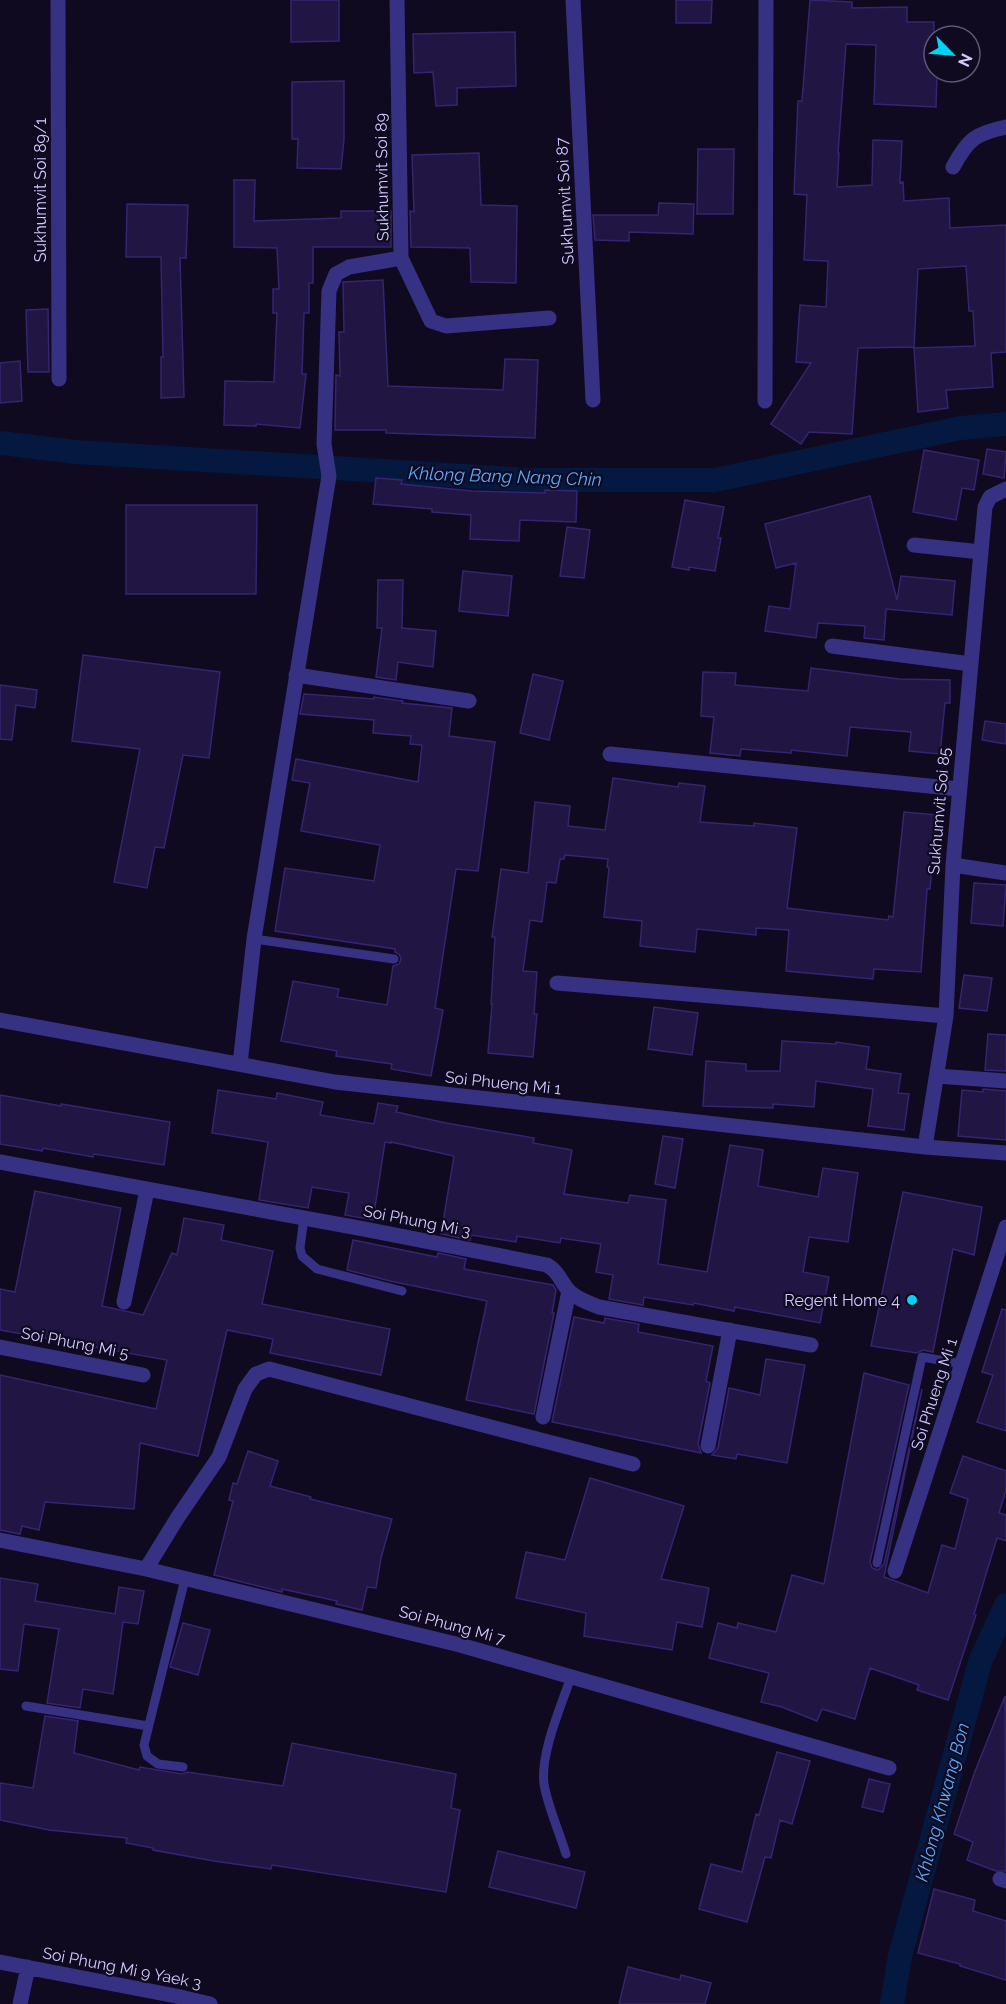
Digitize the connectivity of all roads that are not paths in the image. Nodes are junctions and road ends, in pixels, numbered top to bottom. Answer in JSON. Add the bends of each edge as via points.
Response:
{"nodes":[{"id":1,"x":58,"y":0,"type":"edge"},
{"id":2,"x":397,"y":0,"type":"edge"},
{"id":3,"x":573,"y":0,"type":"edge"},
{"id":4,"x":766,"y":0,"type":"edge"},
{"id":5,"x":1006,"y":127,"type":"edge"},
{"id":6,"x":953,"y":167,"type":"dead end"},
{"id":7,"x":401,"y":258,"type":"junction"},
{"id":8,"x":549,"y":318,"type":"dead end"},
{"id":9,"x":59,"y":379,"type":"dead end"},
{"id":10,"x":593,"y":400,"type":"dead end"},
{"id":11,"x":765,"y":401,"type":"dead end"},
{"id":12,"x":1006,"y":489,"type":"edge"},
{"id":13,"x":914,"y":544,"type":"dead end"},
{"id":14,"x":981,"y":552,"type":"junction"},
{"id":15,"x":832,"y":646,"type":"dead end"},
{"id":16,"x":970,"y":664,"type":"junction"},
{"id":17,"x":296,"y":675,"type":"junction"},
{"id":18,"x":470,"y":701,"type":"dead end"},
{"id":19,"x":610,"y":754,"type":"dead end"},
{"id":20,"x":959,"y":789,"type":"junction"},
{"id":21,"x":953,"y":865,"type":"junction"},
{"id":22,"x":1006,"y":873,"type":"edge"},
{"id":23,"x":254,"y":939,"type":"junction"},
{"id":24,"x":394,"y":959,"type":"dead end"},
{"id":25,"x":556,"y":983,"type":"dead end"},
{"id":26,"x":946,"y":1016,"type":"junction"},
{"id":27,"x":0,"y":1020,"type":"edge"},
{"id":28,"x":240,"y":1064,"type":"junction"},
{"id":29,"x":937,"y":1076,"type":"junction"},
{"id":30,"x":1006,"y":1081,"type":"edge"},
{"id":31,"x":925,"y":1147,"type":"junction"},
{"id":32,"x":1006,"y":1153,"type":"edge"},
{"id":33,"x":0,"y":1162,"type":"edge"},
{"id":34,"x":147,"y":1190,"type":"junction"},
{"id":35,"x":304,"y":1218,"type":"junction"},
{"id":36,"x":1006,"y":1227,"type":"edge"},
{"id":37,"x":402,"y":1291,"type":"dead end"},
{"id":38,"x":569,"y":1291,"type":"junction"},
{"id":39,"x":124,"y":1302,"type":"dead end"},
{"id":40,"x":730,"y":1330,"type":"junction"},
{"id":41,"x":811,"y":1345,"type":"dead end"},
{"id":42,"x":0,"y":1347,"type":"edge"},
{"id":43,"x":963,"y":1364,"type":"junction"},
{"id":44,"x":143,"y":1375,"type":"dead end"},
{"id":45,"x":543,"y":1417,"type":"dead end"},
{"id":46,"x":708,"y":1446,"type":"dead end"},
{"id":47,"x":633,"y":1464,"type":"dead end"},
{"id":48,"x":0,"y":1540,"type":"edge"},
{"id":49,"x":877,"y":1563,"type":"dead end"},
{"id":50,"x":146,"y":1569,"type":"junction"},
{"id":51,"x":895,"y":1571,"type":"dead end"},
{"id":52,"x":185,"y":1579,"type":"junction"},
{"id":53,"x":571,"y":1677,"type":"junction"},
{"id":54,"x":26,"y":1706,"type":"dead end"},
{"id":55,"x":148,"y":1726,"type":"junction"},
{"id":56,"x":183,"y":1767,"type":"dead end"},
{"id":57,"x":889,"y":1768,"type":"dead end"},
{"id":58,"x":566,"y":1854,"type":"dead end"},
{"id":59,"x":0,"y":1962,"type":"edge"},
{"id":60,"x":28,"y":1967,"type":"junction"},
{"id":61,"x":20,"y":2004,"type":"edge"},
{"id":62,"x":210,"y":2004,"type":"edge"}],
"edges":[{"from":1,"to":9,"type":"street","name":"Sukhumvit Soi 89/1"},
{"from":2,"to":7,"type":"street","name":"Sukhumvit Soi 89"},
{"from":3,"to":10,"type":"street","name":"Sukhumvit Soi 87"},
{"from":4,"to":11,"type":"street"},
{"from":5,"to":6,"type":"street","via":[[986,131],[971,140]]},
{"from":7,"to":8,"type":"street","via":[[431,321],[446,326]]},
{"from":7,"to":17,"type":"street","name":"Sukhumvit Soi 89","via":[[349,267],[336,274],[329,291],[324,444],[328,476]]},
{"from":12,"to":14,"type":"street","name":"Sukhumvit Soi 85","via":[[990,497],[985,507]]},
{"from":13,"to":14,"type":"street"},
{"from":14,"to":16,"type":"street","name":"Sukhumvit Soi 85"},
{"from":15,"to":16,"type":"street"},
{"from":16,"to":20,"type":"street","name":"Sukhumvit Soi 85"},
{"from":17,"to":18,"type":"street"},
{"from":17,"to":23,"type":"street"},
{"from":19,"to":20,"type":"street"},
{"from":20,"to":21,"type":"street","name":"Sukhumvit Soi 85"},
{"from":21,"to":22,"type":"street"},
{"from":21,"to":26,"type":"street","name":"Sukhumvit Soi 85"},
{"from":23,"to":24,"type":"lane"},
{"from":23,"to":28,"type":"street"},
{"from":25,"to":26,"type":"street"},
{"from":26,"to":29,"type":"street","name":"Sukhumvit Soi 85"},
{"from":27,"to":28,"type":"street","name":"Soi Phueng Mi 1"},
{"from":28,"to":31,"type":"street","name":"Soi Phueng Mi 1","via":[[335,1082]]},
{"from":29,"to":30,"type":"street"},
{"from":29,"to":31,"type":"street","name":"Sukhumvit Soi 85"},
{"from":31,"to":32,"type":"street","name":"Soi Phueng Mi 1"},
{"from":33,"to":34,"type":"street","name":"Soi Phung Mi 3"},
{"from":34,"to":35,"type":"street","name":"Soi Phung Mi 3"},
{"from":34,"to":39,"type":"street"},
{"from":35,"to":37,"type":"lane","via":[[302,1256],[317,1269]]},
{"from":35,"to":38,"type":"street","name":"Soi Phung Mi 3","via":[[547,1265]]},
{"from":36,"to":43,"type":"street","name":"Soi Phueng Mi 1"},
{"from":38,"to":40,"type":"street","name":"Soi Phung Mi 3","via":[[599,1307]]},
{"from":38,"to":45,"type":"street"},
{"from":40,"to":41,"type":"street","name":"Soi Phung Mi 3"},
{"from":40,"to":46,"type":"street"},
{"from":42,"to":44,"type":"street","name":"Soi Phung Mi 5"},
{"from":43,"to":49,"type":"lane","via":[[922,1357]]},
{"from":43,"to":51,"type":"street","name":"Soi Phueng Mi 1"},
{"from":47,"to":50,"type":"street","via":[[269,1369],[256,1374],[245,1389],[219,1457]]},
{"from":48,"to":50,"type":"street","name":"Soi Phung Mi 7"},
{"from":50,"to":52,"type":"street","name":"Soi Phung Mi 7"},
{"from":52,"to":53,"type":"street","name":"Soi Phung Mi 7","via":[[460,1645]]},
{"from":52,"to":55,"type":"lane"},
{"from":53,"to":57,"type":"street","name":"Soi Phung Mi 7"},
{"from":53,"to":58,"type":"lane","via":[[546,1757],[544,1783]]},
{"from":54,"to":55,"type":"lane"},
{"from":55,"to":56,"type":"lane","via":[[144,1745],[147,1756],[158,1764]]},
{"from":59,"to":60,"type":"street","name":"Soi Phung Mi 9 Yaek 3"},
{"from":60,"to":61,"type":"street","name":"Soi Phung Mi 9 Yaek 3"},
{"from":60,"to":62,"type":"street","name":"Soi Phung Mi 9 Yaek 3"}]}
